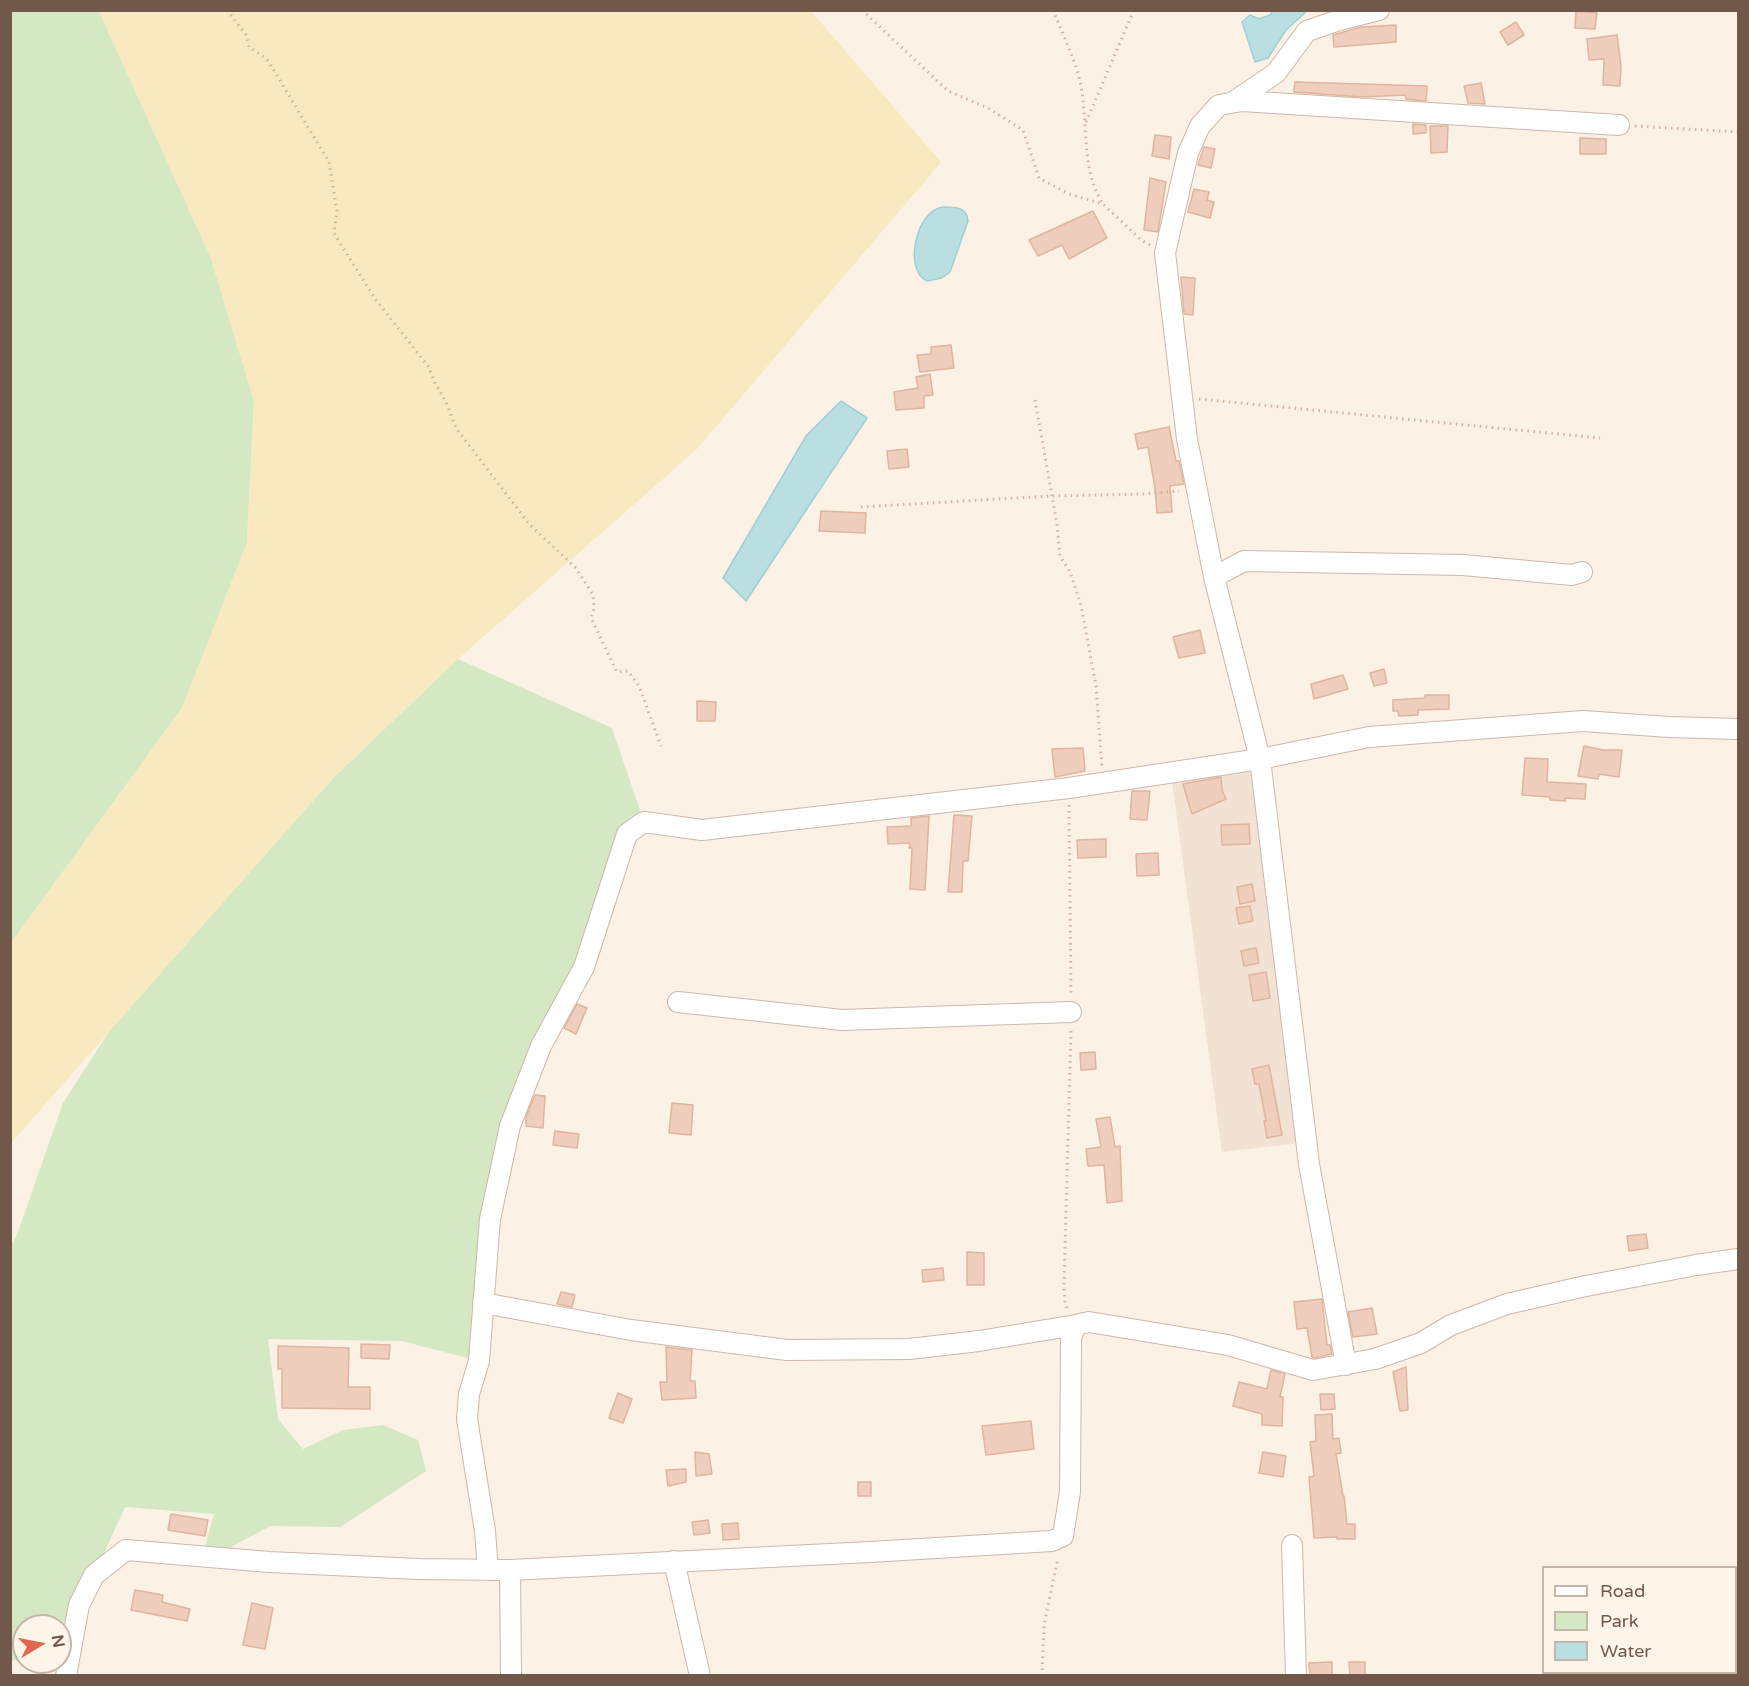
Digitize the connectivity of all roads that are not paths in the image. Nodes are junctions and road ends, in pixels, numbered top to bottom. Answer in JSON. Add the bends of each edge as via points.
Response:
{"nodes":[{"id":1,"x":1379,"y":10,"type":"edge"},
{"id":2,"x":1233,"y":102,"type":"junction"},
{"id":3,"x":1618,"y":125,"type":"road end"},
{"id":4,"x":1582,"y":572,"type":"dead end"},
{"id":5,"x":1214,"y":577,"type":"junction"},
{"id":6,"x":1738,"y":729,"type":"edge"},
{"id":7,"x":1260,"y":759,"type":"junction"},
{"id":8,"x":678,"y":1002,"type":"dead end"},
{"id":9,"x":1071,"y":1012,"type":"road end"},
{"id":10,"x":1738,"y":1260,"type":"edge"},
{"id":11,"x":483,"y":1303,"type":"junction"},
{"id":12,"x":1076,"y":1326,"type":"junction"},
{"id":13,"x":1346,"y":1365,"type":"junction"},
{"id":14,"x":1292,"y":1545,"type":"dead end"},
{"id":15,"x":674,"y":1561,"type":"junction"},
{"id":16,"x":488,"y":1570,"type":"junction"},
{"id":17,"x":510,"y":1570,"type":"junction"},
{"id":18,"x":66,"y":1676,"type":"edge"},
{"id":19,"x":511,"y":1676,"type":"edge"},
{"id":20,"x":700,"y":1676,"type":"edge"},
{"id":21,"x":1296,"y":1676,"type":"edge"}],
"edges":[{"from":1,"to":2,"type":"street","via":[[1307,31],[1276,73]]},
{"from":2,"to":3,"type":"street"},
{"from":2,"to":5,"type":"street","via":[[1219,105],[1200,126],[1188,153],[1165,253],[1187,440]]},
{"from":4,"to":5,"type":"street","via":[[1572,575],[1463,565],[1244,561]]},
{"from":5,"to":7,"type":"street"},
{"from":6,"to":7,"type":"street","via":[[1583,721],[1369,736]]},
{"from":7,"to":11,"type":"street","via":[[1069,789],[702,830],[644,822],[627,834],[584,967],[541,1046],[510,1126],[490,1219]]},
{"from":7,"to":13,"type":"street","via":[[1309,1164]]},
{"from":8,"to":9,"type":"street","via":[[842,1020]]},
{"from":10,"to":13,"type":"street","via":[[1604,1282],[1507,1304],[1451,1325],[1421,1343]]},
{"from":11,"to":12,"type":"street","via":[[631,1330],[787,1350],[909,1349]]},
{"from":11,"to":16,"type":"street","via":[[479,1361],[469,1394],[467,1419]]},
{"from":12,"to":13,"type":"street","via":[[1089,1322],[1228,1345],[1313,1370]]},
{"from":12,"to":15,"type":"street","via":[[1071,1338],[1070,1492],[1063,1536],[1052,1540],[870,1552]]},
{"from":14,"to":21,"type":"street"},
{"from":15,"to":17,"type":"street"},
{"from":15,"to":20,"type":"street"},
{"from":16,"to":17,"type":"street"},
{"from":16,"to":18,"type":"street","via":[[268,1562],[126,1550],[94,1575],[79,1605]]},
{"from":17,"to":19,"type":"street"}]}
